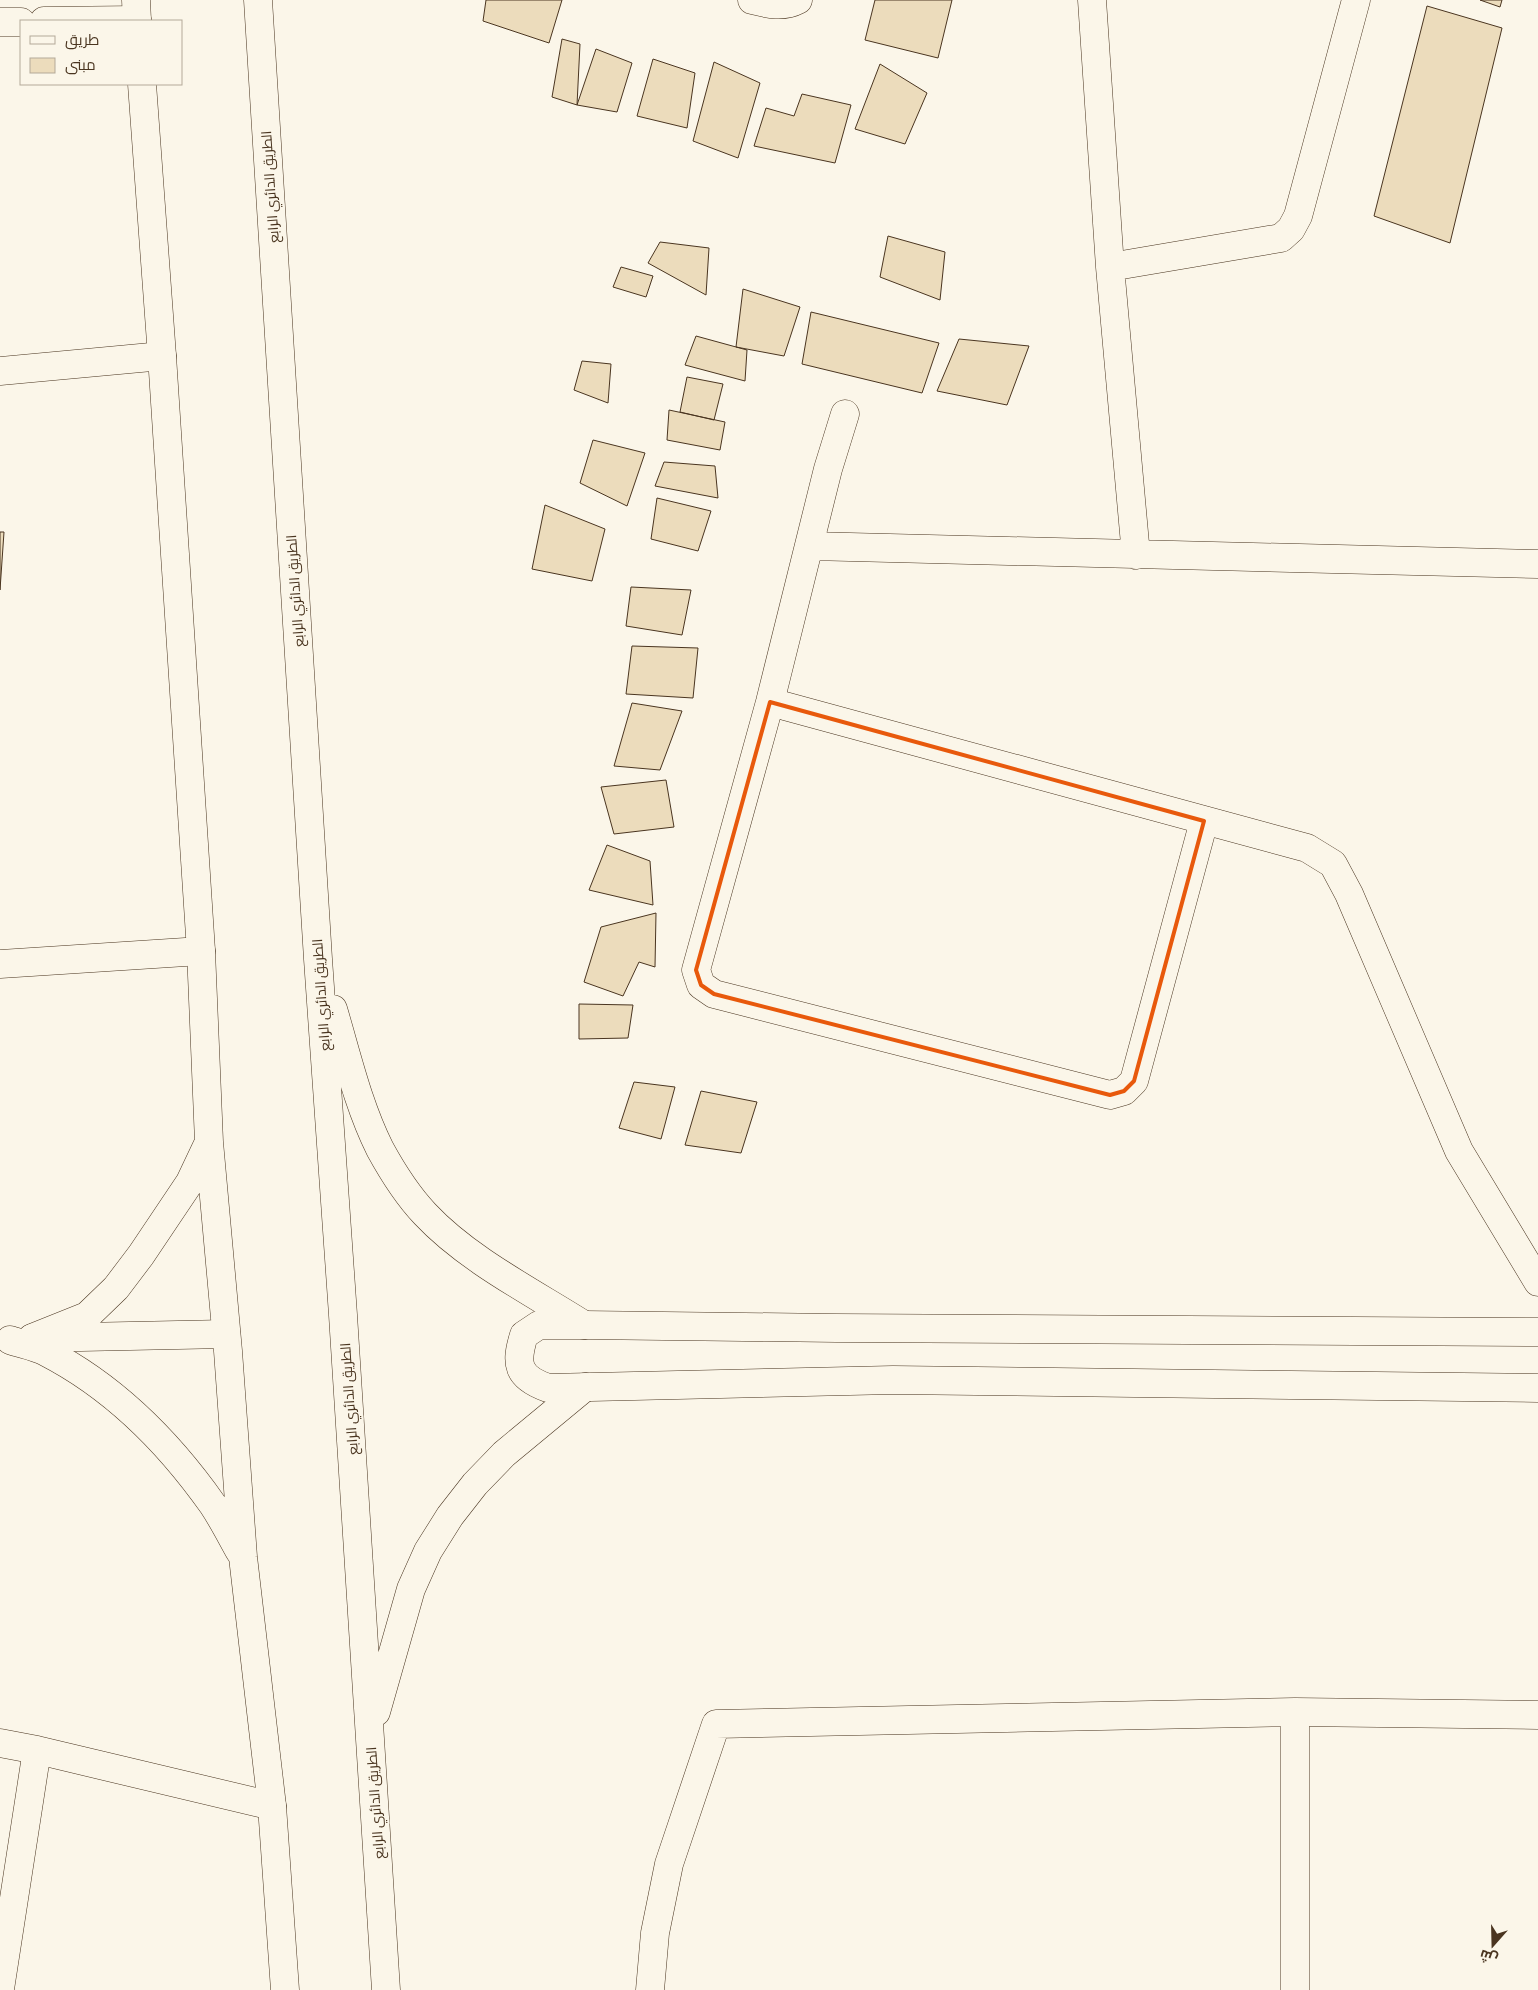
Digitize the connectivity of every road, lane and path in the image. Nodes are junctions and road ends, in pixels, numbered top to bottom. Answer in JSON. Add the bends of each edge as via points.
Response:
{"nodes":[{"id":1,"x":258,"y":0,"type":"edge"},
{"id":2,"x":752,"y":0,"type":"edge"},
{"id":3,"x":798,"y":0,"type":"edge"},
{"id":4,"x":1092,"y":0,"type":"edge"},
{"id":5,"x":1356,"y":0,"type":"edge"},
{"id":6,"x":136,"y":14,"type":"edge"},
{"id":7,"x":57,"y":20,"type":"edge"},
{"id":8,"x":0,"y":22,"type":"edge"},
{"id":9,"x":20,"y":22,"type":"edge"},
{"id":10,"x":142,"y":85,"type":"edge"},
{"id":11,"x":1110,"y":267,"type":"junction"},
{"id":12,"x":162,"y":356,"type":"junction"},
{"id":13,"x":0,"y":371,"type":"edge"},
{"id":14,"x":845,"y":414,"type":"dead end"},
{"id":15,"x":810,"y":546,"type":"junction"},
{"id":16,"x":1136,"y":555,"type":"junction"},
{"id":17,"x":1538,"y":564,"type":"edge"},
{"id":18,"x":770,"y":702,"type":"junction"},
{"id":19,"x":1204,"y":821,"type":"junction"},
{"id":20,"x":201,"y":951,"type":"junction"},
{"id":21,"x":318,"y":959,"type":"junction"},
{"id":22,"x":0,"y":964,"type":"edge"},
{"id":23,"x":209,"y":1142,"type":"junction"},
{"id":24,"x":1538,"y":1282,"type":"edge"},
{"id":25,"x":584,"y":1325,"type":"junction"},
{"id":26,"x":1538,"y":1332,"type":"edge"},
{"id":27,"x":226,"y":1334,"type":"junction"},
{"id":28,"x":14,"y":1339,"type":"edge"},
{"id":29,"x":584,"y":1387,"type":"junction"},
{"id":30,"x":1538,"y":1388,"type":"edge"},
{"id":31,"x":243,"y":1557,"type":"junction"},
{"id":32,"x":1295,"y":1712,"type":"junction"},
{"id":33,"x":1538,"y":1715,"type":"edge"},
{"id":34,"x":370,"y":1730,"type":"junction"},
{"id":35,"x":0,"y":1742,"type":"edge"},
{"id":36,"x":36,"y":1750,"type":"junction"},
{"id":37,"x":272,"y":1806,"type":"junction"},
{"id":38,"x":0,"y":1989,"type":"edge"},
{"id":39,"x":285,"y":1990,"type":"edge"},
{"id":40,"x":386,"y":1990,"type":"edge"},
{"id":41,"x":650,"y":1990,"type":"edge"},
{"id":42,"x":1295,"y":1990,"type":"edge"}],
"edges":[{"from":1,"to":21,"type":"street","name":"الطريق الدائري الرابع"},
{"from":2,"to":3,"type":"street","via":[[779,5]]},
{"from":4,"to":11,"type":"street"},
{"from":5,"to":11,"type":"street","via":[[1298,216],[1291,229],[1281,238]]},
{"from":6,"to":7,"type":"street"},
{"from":8,"to":9,"type":"street"},
{"from":10,"to":12,"type":"street"},
{"from":11,"to":16,"type":"street"},
{"from":12,"to":13,"type":"street"},
{"from":12,"to":20,"type":"street"},
{"from":14,"to":15,"type":"street"},
{"from":15,"to":16,"type":"street"},
{"from":15,"to":18,"type":"street"},
{"from":16,"to":17,"type":"street"},
{"from":18,"to":19,"type":"street"},
{"from":18,"to":19,"type":"street","via":[[696,970],[701,985],[714,994],[1110,1096],[1124,1091],[1134,1081]]},
{"from":19,"to":24,"type":"street","via":[[1307,848],[1333,864],[1349,894],[1459,1151]]},
{"from":20,"to":22,"type":"street"},
{"from":20,"to":23,"type":"street"},
{"from":21,"to":25,"type":"street","via":[[362,1106],[380,1149],[402,1184],[425,1214],[459,1244]]},
{"from":21,"to":34,"type":"street","name":"الطريق الدائري الرابع"},
{"from":23,"to":27,"type":"street"},
{"from":23,"to":28,"type":"street","via":[[190,1182],[116,1288],[87,1316]]},
{"from":25,"to":26,"type":"street"},
{"from":25,"to":29,"type":"street","via":[[539,1326],[524,1334],[519,1350],[519,1367],[532,1382],[548,1388]]},
{"from":27,"to":28,"type":"street"},
{"from":27,"to":31,"type":"street"},
{"from":28,"to":31,"type":"street","via":[[45,1351],[94,1382],[139,1419],[185,1468],[214,1507]]},
{"from":29,"to":30,"type":"street","via":[[893,1380]]},
{"from":29,"to":34,"type":"street","via":[[504,1454],[475,1484],[428,1551],[411,1589]]},
{"from":31,"to":37,"type":"street"},
{"from":32,"to":33,"type":"street"},
{"from":32,"to":41,"type":"street","via":[[716,1724],[669,1864],[655,1933]]},
{"from":32,"to":42,"type":"street"},
{"from":34,"to":40,"type":"street","name":"الطريق الدائري الرابع"},
{"from":35,"to":36,"type":"street"},
{"from":36,"to":37,"type":"street"},
{"from":36,"to":38,"type":"street"},
{"from":37,"to":39,"type":"street"}]}
